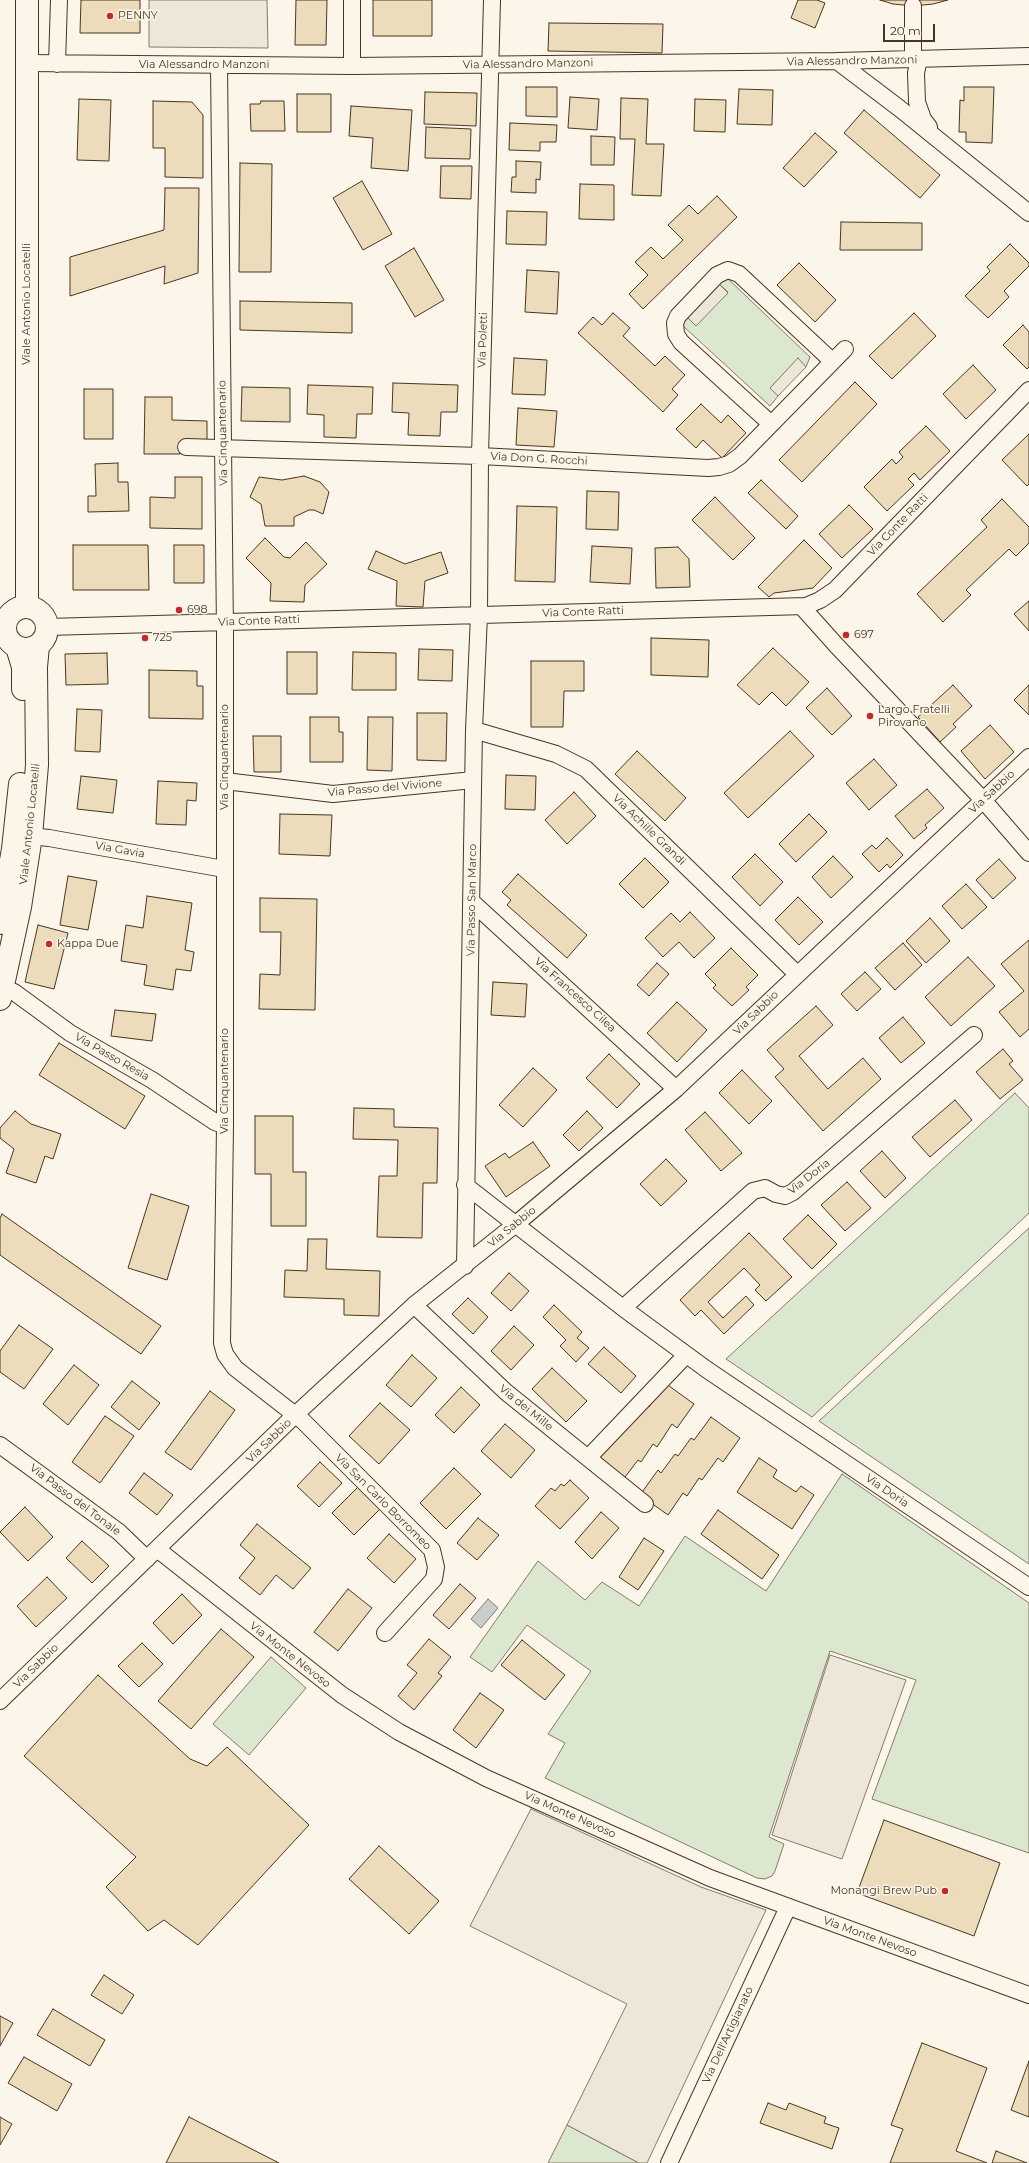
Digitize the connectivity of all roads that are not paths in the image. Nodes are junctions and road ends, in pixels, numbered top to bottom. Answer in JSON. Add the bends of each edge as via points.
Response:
{"nodes":[{"id":1,"x":27,"y":0,"type":"edge"},
{"id":2,"x":59,"y":0,"type":"edge"},
{"id":3,"x":352,"y":0,"type":"edge"},
{"id":4,"x":492,"y":0,"type":"edge"},
{"id":5,"x":913,"y":6,"type":"dead end"},
{"id":6,"x":1029,"y":56,"type":"edge"},
{"id":7,"x":916,"y":60,"type":"junction"},
{"id":8,"x":837,"y":62,"type":"junction"},
{"id":9,"x":27,"y":63,"type":"junction"},
{"id":10,"x":57,"y":64,"type":"junction"},
{"id":11,"x":490,"y":64,"type":"junction"},
{"id":12,"x":219,"y":65,"type":"junction"},
{"id":13,"x":352,"y":66,"type":"junction"},
{"id":14,"x":946,"y":146,"type":"junction"},
{"id":15,"x":1029,"y":213,"type":"edge"},
{"id":16,"x":845,"y":349,"type":"dead end"},
{"id":17,"x":832,"y":361,"type":"junction"},
{"id":18,"x":1029,"y":390,"type":"edge"},
{"id":19,"x":771,"y":424,"type":"junction"},
{"id":20,"x":186,"y":447,"type":"dead end"},
{"id":21,"x":224,"y":449,"type":"junction"},
{"id":22,"x":480,"y":456,"type":"junction"},
{"id":23,"x":27,"y":607,"type":"junction"},
{"id":24,"x":802,"y":607,"type":"junction"},
{"id":25,"x":479,"y":615,"type":"junction"},
{"id":26,"x":225,"y":622,"type":"junction"},
{"id":27,"x":3,"y":627,"type":"edge"},
{"id":28,"x":34,"y":640,"type":"junction"},
{"id":29,"x":474,"y":730,"type":"junction"},
{"id":30,"x":1029,"y":757,"type":"edge"},
{"id":31,"x":474,"y":780,"type":"junction"},
{"id":32,"x":225,"y":781,"type":"junction"},
{"id":33,"x":984,"y":801,"type":"junction"},
{"id":34,"x":23,"y":835,"type":"junction"},
{"id":35,"x":1029,"y":853,"type":"edge"},
{"id":36,"x":224,"y":869,"type":"junction"},
{"id":37,"x":472,"y":902,"type":"junction"},
{"id":38,"x":0,"y":923,"type":"edge"},
{"id":39,"x":797,"y":974,"type":"junction"},
{"id":40,"x":1,"y":991,"type":"edge"},
{"id":41,"x":974,"y":1035,"type":"dead end"},
{"id":42,"x":676,"y":1089,"type":"junction"},
{"id":43,"x":225,"y":1126,"type":"junction"},
{"id":44,"x":465,"y":1185,"type":"junction"},
{"id":45,"x":516,"y":1224,"type":"junction"},
{"id":46,"x":465,"y":1266,"type":"junction"},
{"id":47,"x":414,"y":1305,"type":"junction"},
{"id":48,"x":623,"y":1308,"type":"junction"},
{"id":49,"x":686,"y":1355,"type":"junction"},
{"id":50,"x":295,"y":1415,"type":"junction"},
{"id":51,"x":0,"y":1445,"type":"edge"},
{"id":52,"x":588,"y":1458,"type":"junction"},
{"id":53,"x":645,"y":1504,"type":"dead end"},
{"id":54,"x":152,"y":1554,"type":"junction"},
{"id":55,"x":1029,"y":1587,"type":"edge"},
{"id":56,"x":385,"y":1633,"type":"dead end"},
{"id":57,"x":0,"y":1701,"type":"edge"},
{"id":58,"x":788,"y":1907,"type":"junction"},
{"id":59,"x":1029,"y":1995,"type":"edge"},
{"id":60,"x":669,"y":2163,"type":"edge"}],
"edges":[{"from":1,"to":9,"type":"street","name":"Viale Antonio Locatelli"},
{"from":2,"to":10,"type":"street"},
{"from":3,"to":13,"type":"street"},
{"from":4,"to":11,"type":"street","name":"Via Poletti"},
{"from":5,"to":7,"type":"street"},
{"from":6,"to":7,"type":"street","name":"Via Alessandro Manzoni"},
{"from":7,"to":8,"type":"street","name":"Via Alessandro Manzoni"},
{"from":7,"to":14,"type":"street","via":[[918,108],[923,119]]},
{"from":8,"to":11,"type":"street","name":"Via Alessandro Manzoni"},
{"from":8,"to":14,"type":"street"},
{"from":9,"to":10,"type":"street","name":"Via Alessandro Manzoni"},
{"from":9,"to":23,"type":"street","name":"Viale Antonio Locatelli"},
{"from":10,"to":12,"type":"street","name":"Via Alessandro Manzoni"},
{"from":11,"to":13,"type":"street","name":"Via Alessandro Manzoni"},
{"from":11,"to":22,"type":"street","name":"Via Poletti"},
{"from":12,"to":13,"type":"street","name":"Via Alessandro Manzoni"},
{"from":12,"to":21,"type":"street","name":"Via Cinquantenario"},
{"from":14,"to":15,"type":"street"},
{"from":16,"to":17,"type":"street","name":"Via Don G. Rocchi"},
{"from":17,"to":19,"type":"street","name":"Via Don G. Rocchi"},
{"from":17,"to":19,"type":"street","via":[[739,274],[728,270],[717,275],[678,316],[675,323],[676,334],[681,342]]},
{"from":18,"to":24,"type":"street","name":"Via Conte Ratti","via":[[835,590],[820,600]]},
{"from":19,"to":22,"type":"street","name":"Via Don G. Rocchi","via":[[736,459],[714,468]]},
{"from":20,"to":21,"type":"street","name":"Via Don G. Rocchi"},
{"from":21,"to":22,"type":"street","name":"Via Don G. Rocchi"},
{"from":21,"to":26,"type":"street","name":"Via Cinquantenario"},
{"from":22,"to":25,"type":"street","name":"Via Poletti"},
{"from":23,"to":27,"type":"street","via":[[13,612]]},
{"from":23,"to":28,"type":"street","via":[[43,616]]},
{"from":24,"to":25,"type":"street","name":"Via Conte Ratti"},
{"from":24,"to":33,"type":"street"},
{"from":25,"to":26,"type":"street","name":"Via Conte Ratti"},
{"from":25,"to":29,"type":"street","name":"Via Passo San Marco"},
{"from":26,"to":28,"type":"street","name":"Via Conte Ratti"},
{"from":26,"to":32,"type":"street","name":"Via Cinquantenario"},
{"from":27,"to":28,"type":"street","via":[[8,637]]},
{"from":28,"to":34,"type":"street","name":"Viale Antonio Locatelli","via":[[36,770]]},
{"from":29,"to":31,"type":"street","name":"Via Passo San Marco"},
{"from":29,"to":39,"type":"street","name":"Via Achille Grandi","via":[[556,754],[586,769]]},
{"from":30,"to":33,"type":"street","name":"Via Sabbio"},
{"from":31,"to":32,"type":"street","name":"Via Passo del Vivione","via":[[332,794]]},
{"from":31,"to":37,"type":"street","name":"Via Passo San Marco"},
{"from":32,"to":36,"type":"street","name":"Via Cinquantenario"},
{"from":33,"to":35,"type":"street"},
{"from":33,"to":39,"type":"street","name":"Via Sabbio"},
{"from":34,"to":36,"type":"street","name":"Via Gavia"},
{"from":34,"to":38,"type":"street","name":"Viale Antonio Locatelli"},
{"from":34,"to":40,"type":"street","name":"Viale Antonio Locatelli","via":[[20,907]]},
{"from":36,"to":43,"type":"street","name":"Via Cinquantenario"},
{"from":37,"to":42,"type":"street","name":"Via Francesco Cilea"},
{"from":37,"to":44,"type":"street","name":"Via Passo San Marco"},
{"from":39,"to":42,"type":"street","name":"Via Sabbio"},
{"from":40,"to":43,"type":"street","name":"Via Passo Resia","via":[[23,998],[70,1033]]},
{"from":41,"to":48,"type":"street","name":"Via Doria","via":[[794,1192],[784,1196],[766,1188],[753,1190]]},
{"from":42,"to":45,"type":"street","name":"Via Sabbio"},
{"from":43,"to":50,"type":"street","name":"Via Cinquantenario","via":[[221,1337],[223,1349],[234,1368]]},
{"from":44,"to":45,"type":"street"},
{"from":44,"to":46,"type":"street","name":"Via Passo San Marco"},
{"from":45,"to":46,"type":"street","name":"Via Sabbio"},
{"from":45,"to":48,"type":"street","name":"Via Doria"},
{"from":46,"to":47,"type":"street","name":"Via Sabbio"},
{"from":47,"to":50,"type":"street","name":"Via Sabbio"},
{"from":47,"to":52,"type":"street","name":"Via dei Mille","via":[[485,1374]]},
{"from":48,"to":49,"type":"street","name":"Via Doria"},
{"from":49,"to":52,"type":"street"},
{"from":49,"to":55,"type":"street","name":"Via Doria"},
{"from":50,"to":54,"type":"street","name":"Via Sabbio"},
{"from":50,"to":56,"type":"street","name":"Via San Carlo Borromeo","via":[[426,1542],[434,1556],[434,1579]]},
{"from":51,"to":54,"type":"street","name":"Via Passo del Tonale"},
{"from":52,"to":53,"type":"street","name":"Via dei Mille"},
{"from":54,"to":57,"type":"street","name":"Via Sabbio"},
{"from":54,"to":58,"type":"street","name":"Via Monte Nevoso","via":[[342,1695],[399,1732],[493,1781],[710,1878]]},
{"from":58,"to":59,"type":"street","name":"Via Monte Nevoso"},
{"from":58,"to":60,"type":"street","name":"Via Dell'Artigianato"}]}
